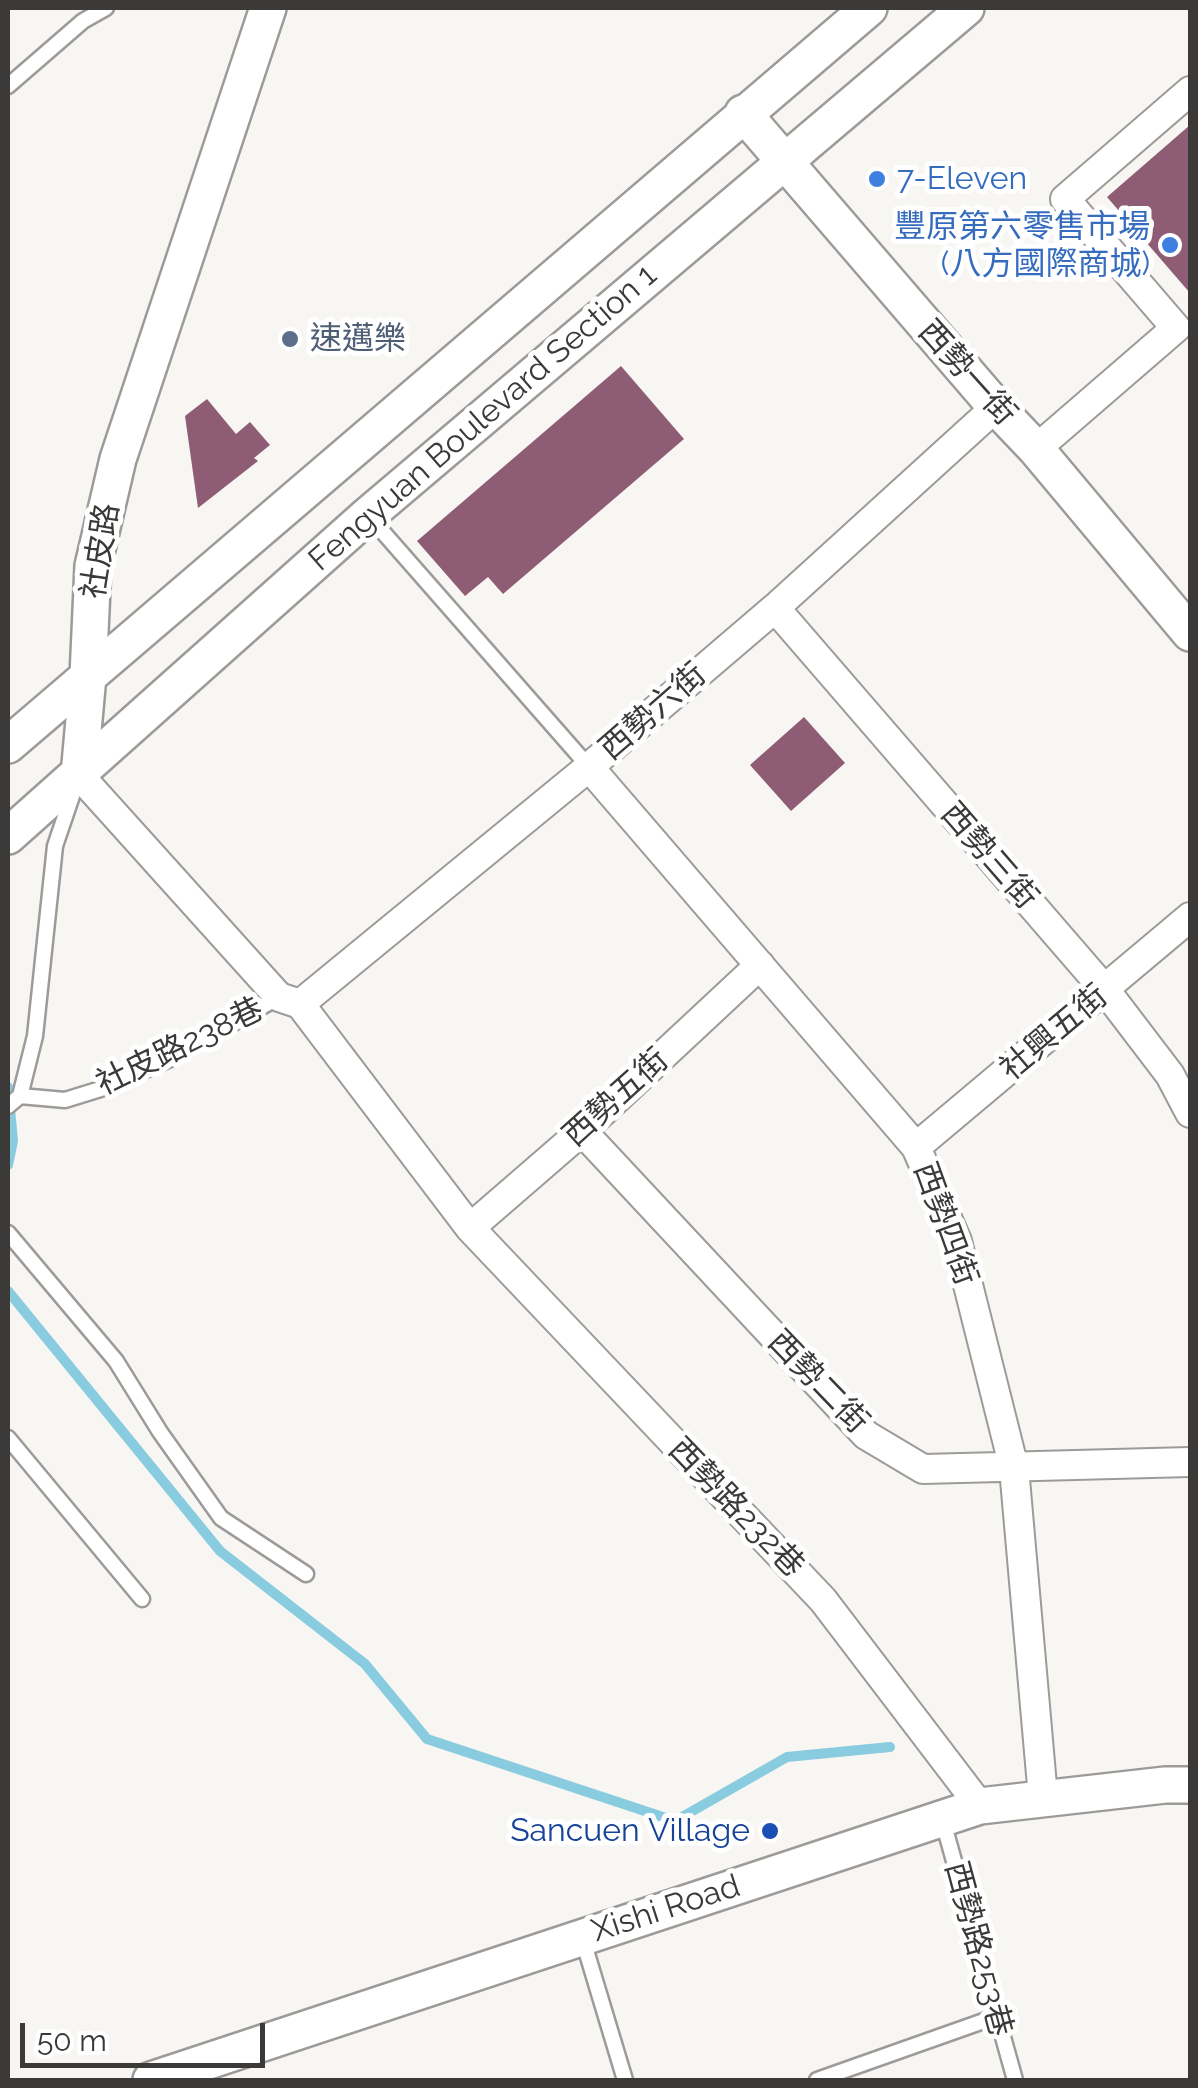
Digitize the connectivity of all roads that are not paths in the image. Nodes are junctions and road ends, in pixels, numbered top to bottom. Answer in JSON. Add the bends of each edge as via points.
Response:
{"nodes":[{"id":1,"x":106,"y":8,"type":"edge"},
{"id":2,"x":268,"y":8,"type":"edge"},
{"id":3,"x":869,"y":8,"type":"edge"},
{"id":4,"x":966,"y":8,"type":"edge"},
{"id":5,"x":8,"y":86,"type":"edge"},
{"id":6,"x":1190,"y":91,"type":"edge"},
{"id":7,"x":743,"y":113,"type":"junction"},
{"id":8,"x":783,"y":161,"type":"junction"},
{"id":9,"x":996,"y":407,"type":"junction"},
{"id":10,"x":1036,"y":449,"type":"junction"},
{"id":11,"x":368,"y":515,"type":"junction"},
{"id":12,"x":775,"y":608,"type":"junction"},
{"id":13,"x":1190,"y":633,"type":"edge"},
{"id":14,"x":88,"y":676,"type":"junction"},
{"id":15,"x":8,"y":745,"type":"edge"},
{"id":16,"x":589,"y":766,"type":"junction"},
{"id":17,"x":79,"y":775,"type":"junction"},
{"id":18,"x":8,"y":836,"type":"edge"},
{"id":19,"x":1190,"y":917,"type":"edge"},
{"id":20,"x":760,"y":965,"type":"junction"},
{"id":21,"x":1106,"y":991,"type":"junction"},
{"id":22,"x":290,"y":1001,"type":"junction"},
{"id":23,"x":14,"y":1101,"type":"edge"},
{"id":24,"x":1190,"y":1113,"type":"edge"},
{"id":25,"x":582,"y":1131,"type":"junction"},
{"id":26,"x":916,"y":1148,"type":"junction"},
{"id":27,"x":470,"y":1228,"type":"junction"},
{"id":28,"x":8,"y":1234,"type":"edge"},
{"id":29,"x":8,"y":1438,"type":"edge"},
{"id":30,"x":1190,"y":1462,"type":"edge"},
{"id":31,"x":1014,"y":1468,"type":"junction"},
{"id":32,"x":306,"y":1574,"type":"dead end"},
{"id":33,"x":142,"y":1599,"type":"dead end"},
{"id":34,"x":1190,"y":1785,"type":"edge"},
{"id":35,"x":1042,"y":1797,"type":"junction"},
{"id":36,"x":980,"y":1806,"type":"junction"},
{"id":37,"x":942,"y":1818,"type":"junction"},
{"id":38,"x":582,"y":1937,"type":"junction"},
{"id":39,"x":996,"y":2018,"type":"junction"},
{"id":40,"x":150,"y":2080,"type":"edge"},
{"id":41,"x":624,"y":2080,"type":"edge"},
{"id":42,"x":817,"y":2080,"type":"edge"},
{"id":43,"x":1015,"y":2080,"type":"edge"}],
"edges":[{"from":1,"to":5,"type":"lane"},
{"from":2,"to":14,"type":"street","name":"社皮路","via":[[118,459],[93,566]]},
{"from":3,"to":7,"type":"street","name":"Fengyuan Boulevard Section 1"},
{"from":4,"to":8,"type":"street","name":"Fengyuan Boulevard Section 1"},
{"from":6,"to":10,"type":"street","via":[[1065,198],[1176,328]]},
{"from":7,"to":8,"type":"street","name":"西勢一街"},
{"from":7,"to":14,"type":"street","name":"Fengyuan Boulevard Section 1"},
{"from":8,"to":9,"type":"street","name":"西勢一街"},
{"from":8,"to":11,"type":"street","name":"Fengyuan Boulevard Section 1"},
{"from":9,"to":10,"type":"street","name":"西勢一街"},
{"from":9,"to":12,"type":"street","name":"西勢六街"},
{"from":10,"to":13,"type":"street","name":"西勢一街"},
{"from":11,"to":16,"type":"lane"},
{"from":11,"to":17,"type":"street","name":"Fengyuan Boulevard Section 1"},
{"from":12,"to":16,"type":"street","name":"西勢六街"},
{"from":12,"to":21,"type":"street","name":"西勢三街"},
{"from":14,"to":15,"type":"street","name":"Fengyuan Boulevard Section 1"},
{"from":14,"to":17,"type":"street","name":"社皮路"},
{"from":16,"to":20,"type":"street","name":"西勢四街"},
{"from":16,"to":22,"type":"street","name":"西勢六街"},
{"from":17,"to":18,"type":"street","name":"Fengyuan Boulevard Section 1"},
{"from":17,"to":22,"type":"street","name":"西勢路232巷"},
{"from":17,"to":23,"type":"lane","name":"社皮路","via":[[55,846],[35,1036]]},
{"from":19,"to":21,"type":"street","name":"社興五街"},
{"from":20,"to":25,"type":"street","name":"西勢五街"},
{"from":20,"to":26,"type":"street","name":"西勢四街"},
{"from":21,"to":24,"type":"street","name":"西勢三街"},
{"from":21,"to":26,"type":"street","name":"社興五街"},
{"from":22,"to":23,"type":"lane","name":"社皮路238巷","via":[[107,1087],[65,1100]]},
{"from":22,"to":27,"type":"street","name":"西勢路232巷"},
{"from":25,"to":27,"type":"street","name":"西勢五街"},
{"from":25,"to":31,"type":"street","name":"西勢二街","via":[[866,1435],[923,1469]]},
{"from":26,"to":31,"type":"street","name":"西勢四街","via":[[958,1240]]},
{"from":27,"to":36,"type":"street","name":"西勢路232巷","via":[[823,1600]]},
{"from":28,"to":32,"type":"lane","via":[[116,1361],[221,1518]]},
{"from":29,"to":33,"type":"lane"},
{"from":30,"to":31,"type":"street","name":"西勢二街"},
{"from":31,"to":35,"type":"street","name":"西勢四街"},
{"from":34,"to":35,"type":"street","name":"Xishi Road"},
{"from":35,"to":36,"type":"street","name":"Xishi Road"},
{"from":36,"to":37,"type":"street","name":"Xishi Road"},
{"from":37,"to":38,"type":"street","name":"Xishi Road"},
{"from":37,"to":39,"type":"lane","name":"西勢路253巷"},
{"from":38,"to":40,"type":"street","name":"Xishi Road"},
{"from":38,"to":41,"type":"lane"},
{"from":39,"to":42,"type":"lane"},
{"from":39,"to":43,"type":"lane","name":"西勢路253巷"}]}
